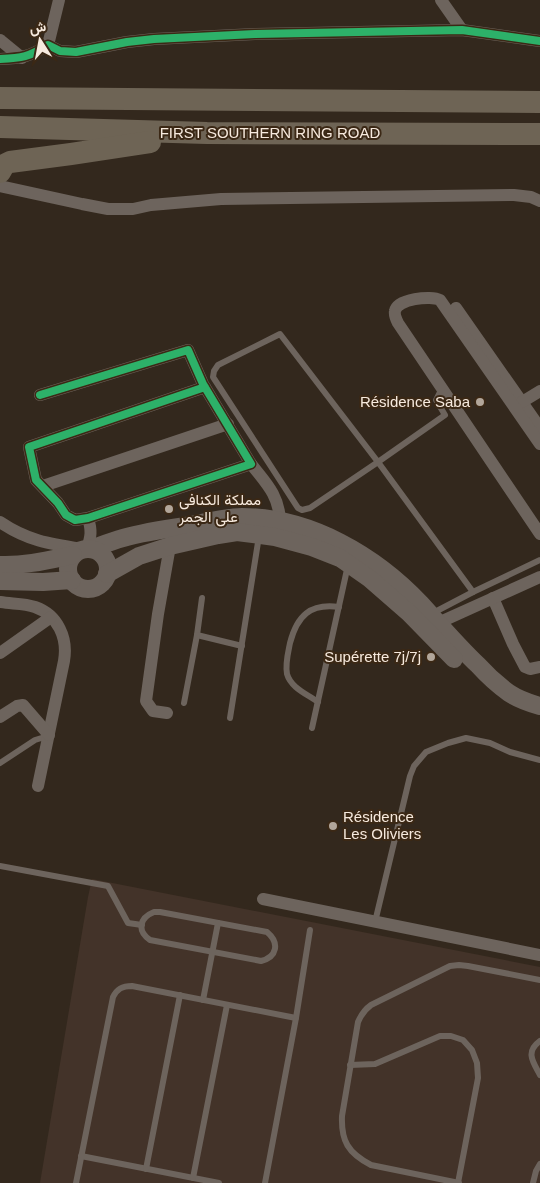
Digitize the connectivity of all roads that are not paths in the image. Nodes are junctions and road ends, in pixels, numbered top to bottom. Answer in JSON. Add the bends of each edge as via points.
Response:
{"nodes":[{"id":1,"x":59,"y":0,"type":"edge"},
{"id":2,"x":440,"y":0,"type":"edge"},
{"id":3,"x":462,"y":30,"type":"junction"},
{"id":4,"x":0,"y":40,"type":"edge"},
{"id":5,"x":540,"y":40,"type":"edge"},
{"id":6,"x":48,"y":45,"type":"junction"},
{"id":7,"x":22,"y":58,"type":"junction"},
{"id":8,"x":0,"y":60,"type":"edge"},
{"id":9,"x":0,"y":98,"type":"edge"},
{"id":10,"x":540,"y":102,"type":"edge"},
{"id":11,"x":0,"y":127,"type":"edge"},
{"id":12,"x":207,"y":133,"type":"junction"},
{"id":13,"x":540,"y":134,"type":"edge"},
{"id":14,"x":0,"y":172,"type":"edge"},
{"id":15,"x":0,"y":186,"type":"edge"},
{"id":16,"x":540,"y":201,"type":"edge"},
{"id":17,"x":456,"y":308,"type":"dead end"},
{"id":18,"x":205,"y":387,"type":"junction"},
{"id":19,"x":442,"y":388,"type":"junction"},
{"id":20,"x":540,"y":391,"type":"edge"},
{"id":21,"x":40,"y":395,"type":"dead end"},
{"id":22,"x":522,"y":402,"type":"junction"},
{"id":23,"x":228,"y":424,"type":"junction"},
{"id":24,"x":540,"y":428,"type":"edge"},
{"id":25,"x":540,"y":444,"type":"edge"},
{"id":26,"x":378,"y":462,"type":"junction"},
{"id":27,"x":252,"y":464,"type":"junction"},
{"id":28,"x":43,"y":486,"type":"junction"},
{"id":29,"x":88,"y":518,"type":"junction"},
{"id":30,"x":280,"y":521,"type":"junction"},
{"id":31,"x":0,"y":522,"type":"edge"},
{"id":32,"x":540,"y":534,"type":"edge"},
{"id":33,"x":259,"y":535,"type":"junction"},
{"id":34,"x":170,"y":546,"type":"junction"},
{"id":35,"x":83,"y":551,"type":"junction"},
{"id":36,"x":540,"y":560,"type":"edge"},
{"id":37,"x":348,"y":564,"type":"junction"},
{"id":38,"x":0,"y":565,"type":"edge"},
{"id":39,"x":107,"y":574,"type":"junction"},
{"id":40,"x":540,"y":577,"type":"edge"},
{"id":41,"x":72,"y":580,"type":"junction"},
{"id":42,"x":0,"y":581,"type":"edge"},
{"id":43,"x":473,"y":592,"type":"junction"},
{"id":44,"x":202,"y":598,"type":"dead end"},
{"id":45,"x":493,"y":598,"type":"junction"},
{"id":46,"x":0,"y":602,"type":"edge"},
{"id":47,"x":339,"y":607,"type":"junction"},
{"id":48,"x":51,"y":617,"type":"junction"},
{"id":49,"x":434,"y":619,"type":"junction"},
{"id":50,"x":197,"y":635,"type":"junction"},
{"id":51,"x":242,"y":646,"type":"junction"},
{"id":52,"x":0,"y":653,"type":"edge"},
{"id":53,"x":540,"y":667,"type":"edge"},
{"id":54,"x":184,"y":702,"type":"dead end"},
{"id":55,"x":318,"y":702,"type":"junction"},
{"id":56,"x":540,"y":706,"type":"edge"},
{"id":57,"x":167,"y":713,"type":"dead end"},
{"id":58,"x":0,"y":717,"type":"edge"},
{"id":59,"x":230,"y":718,"type":"dead end"},
{"id":60,"x":540,"y":719,"type":"edge"},
{"id":61,"x":312,"y":728,"type":"dead end"},
{"id":62,"x":48,"y":736,"type":"junction"},
{"id":63,"x":540,"y":760,"type":"edge"},
{"id":64,"x":0,"y":763,"type":"edge"},
{"id":65,"x":38,"y":786,"type":"dead end"},
{"id":66,"x":0,"y":866,"type":"edge"},
{"id":67,"x":263,"y":899,"type":"dead end"},
{"id":68,"x":375,"y":922,"type":"junction"},
{"id":69,"x":218,"y":923,"type":"junction"},
{"id":70,"x":142,"y":925,"type":"junction"},
{"id":71,"x":310,"y":930,"type":"dead end"},
{"id":72,"x":213,"y":952,"type":"junction"},
{"id":73,"x":540,"y":955,"type":"edge"},
{"id":74,"x":540,"y":980,"type":"edge"},
{"id":75,"x":180,"y":996,"type":"junction"},
{"id":76,"x":203,"y":1000,"type":"junction"},
{"id":77,"x":227,"y":1005,"type":"junction"},
{"id":78,"x":296,"y":1018,"type":"junction"},
{"id":79,"x":540,"y":1041,"type":"edge"},
{"id":80,"x":350,"y":1065,"type":"junction"},
{"id":81,"x":540,"y":1075,"type":"edge"},
{"id":82,"x":81,"y":1156,"type":"junction"},
{"id":83,"x":540,"y":1164,"type":"edge"},
{"id":84,"x":146,"y":1169,"type":"junction"},
{"id":85,"x":193,"y":1178,"type":"junction"},
{"id":86,"x":76,"y":1183,"type":"edge"},
{"id":87,"x":220,"y":1183,"type":"edge"},
{"id":88,"x":265,"y":1183,"type":"edge"},
{"id":89,"x":459,"y":1183,"type":"edge"},
{"id":90,"x":532,"y":1183,"type":"edge"}],
"edges":[{"from":1,"to":6,"type":"street"},
{"from":2,"to":3,"type":"street"},
{"from":3,"to":5,"type":"street"},
{"from":3,"to":6,"type":"street","via":[[154,39],[76,52],[60,51]]},
{"from":4,"to":7,"type":"street"},
{"from":6,"to":7,"type":"street"},
{"from":7,"to":8,"type":"street"},
{"from":9,"to":10,"type":"highway"},
{"from":11,"to":12,"type":"highway","name":"FIRST SOUTHERN RING ROAD"},
{"from":12,"to":13,"type":"highway","name":"FIRST SOUTHERN RING ROAD"},
{"from":12,"to":14,"type":"highway","via":[[10,162]]},
{"from":15,"to":16,"type":"street","via":[[90,206],[133,209],[221,199],[514,195]]},
{"from":17,"to":22,"type":"street"},
{"from":18,"to":21,"type":"street","via":[[188,350]]},
{"from":18,"to":23,"type":"street"},
{"from":18,"to":28,"type":"street","via":[[29,447],[36,480]]},
{"from":19,"to":25,"type":"street","via":[[398,323],[395,310],[398,304],[434,298],[440,300]]},
{"from":19,"to":26,"type":"lane","via":[[436,400],[445,415]]},
{"from":19,"to":32,"type":"street"},
{"from":20,"to":22,"type":"street"},
{"from":22,"to":24,"type":"street"},
{"from":23,"to":27,"type":"street"},
{"from":23,"to":28,"type":"street"},
{"from":26,"to":26,"type":"lane","via":[[280,334],[218,365],[214,371],[213,377],[298,508],[310,508]]},
{"from":26,"to":43,"type":"lane"},
{"from":27,"to":29,"type":"street"},
{"from":27,"to":30,"type":"street","via":[[277,500]]},
{"from":28,"to":29,"type":"street","via":[[66,515],[75,520]]},
{"from":29,"to":35,"type":"street","via":[[92,530]]},
{"from":30,"to":35,"type":"street","via":[[240,517],[225,519],[123,538]]},
{"from":30,"to":49,"type":"street","via":[[335,539],[361,554],[397,582]]},
{"from":31,"to":35,"type":"street","via":[[38,541]]},
{"from":33,"to":34,"type":"street","via":[[237,532]]},
{"from":33,"to":37,"type":"street","via":[[312,547]]},
{"from":33,"to":51,"type":"lane"},
{"from":34,"to":39,"type":"street","via":[[139,556]]},
{"from":34,"to":57,"type":"street","via":[[146,701],[153,711]]},
{"from":35,"to":38,"type":"street","via":[[29,564]]},
{"from":35,"to":39,"type":"street","via":[[100,552],[106,560]]},
{"from":35,"to":41,"type":"street","via":[[68,564]]},
{"from":36,"to":43,"type":"lane"},
{"from":37,"to":47,"type":"lane"},
{"from":37,"to":60,"type":"street","via":[[409,613],[499,700]]},
{"from":39,"to":41,"type":"street","via":[[102,583],[91,588],[80,587]]},
{"from":40,"to":45,"type":"street"},
{"from":41,"to":42,"type":"street"},
{"from":43,"to":49,"type":"lane"},
{"from":44,"to":50,"type":"lane"},
{"from":45,"to":49,"type":"street"},
{"from":45,"to":53,"type":"street","via":[[526,667]]},
{"from":46,"to":48,"type":"street","via":[[34,607]]},
{"from":47,"to":55,"type":"lane"},
{"from":47,"to":55,"type":"lane","via":[[314,608],[302,616],[293,632],[287,656],[287,674],[294,686]]},
{"from":48,"to":52,"type":"street"},
{"from":48,"to":62,"type":"street","via":[[63,634],[66,647]]},
{"from":49,"to":56,"type":"street","via":[[509,693]]},
{"from":50,"to":51,"type":"lane"},
{"from":50,"to":54,"type":"lane"},
{"from":51,"to":59,"type":"lane"},
{"from":55,"to":61,"type":"lane"},
{"from":58,"to":62,"type":"street","via":[[23,705]]},
{"from":62,"to":64,"type":"lane","via":[[35,740]]},
{"from":62,"to":65,"type":"street"},
{"from":63,"to":68,"type":"lane","via":[[466,738],[426,752],[410,776]]},
{"from":66,"to":70,"type":"lane","via":[[108,886],[128,923]]},
{"from":67,"to":68,"type":"street"},
{"from":68,"to":73,"type":"street"},
{"from":69,"to":70,"type":"lane","via":[[154,912],[148,914]]},
{"from":69,"to":72,"type":"lane"},
{"from":69,"to":72,"type":"lane","via":[[267,932],[275,942],[275,949],[272,955],[261,961]]},
{"from":70,"to":72,"type":"lane","via":[[142,931],[150,940]]},
{"from":71,"to":78,"type":"lane"},
{"from":72,"to":76,"type":"lane"},
{"from":74,"to":80,"type":"lane","via":[[460,965],[442,969],[364,1010],[358,1022]]},
{"from":75,"to":76,"type":"lane"},
{"from":75,"to":82,"type":"lane","via":[[132,986],[116,992]]},
{"from":75,"to":84,"type":"lane"},
{"from":76,"to":77,"type":"lane"},
{"from":77,"to":78,"type":"lane"},
{"from":77,"to":85,"type":"lane"},
{"from":78,"to":88,"type":"lane"},
{"from":79,"to":81,"type":"lane","via":[[531,1057]]},
{"from":80,"to":89,"type":"lane","via":[[341,1128],[351,1151],[370,1166]]},
{"from":80,"to":89,"type":"lane","via":[[382,1062],[440,1036],[463,1040],[472,1050],[478,1078]]},
{"from":82,"to":84,"type":"lane"},
{"from":82,"to":86,"type":"lane"},
{"from":83,"to":90,"type":"lane"},
{"from":84,"to":85,"type":"lane"},
{"from":85,"to":87,"type":"lane"}]}
